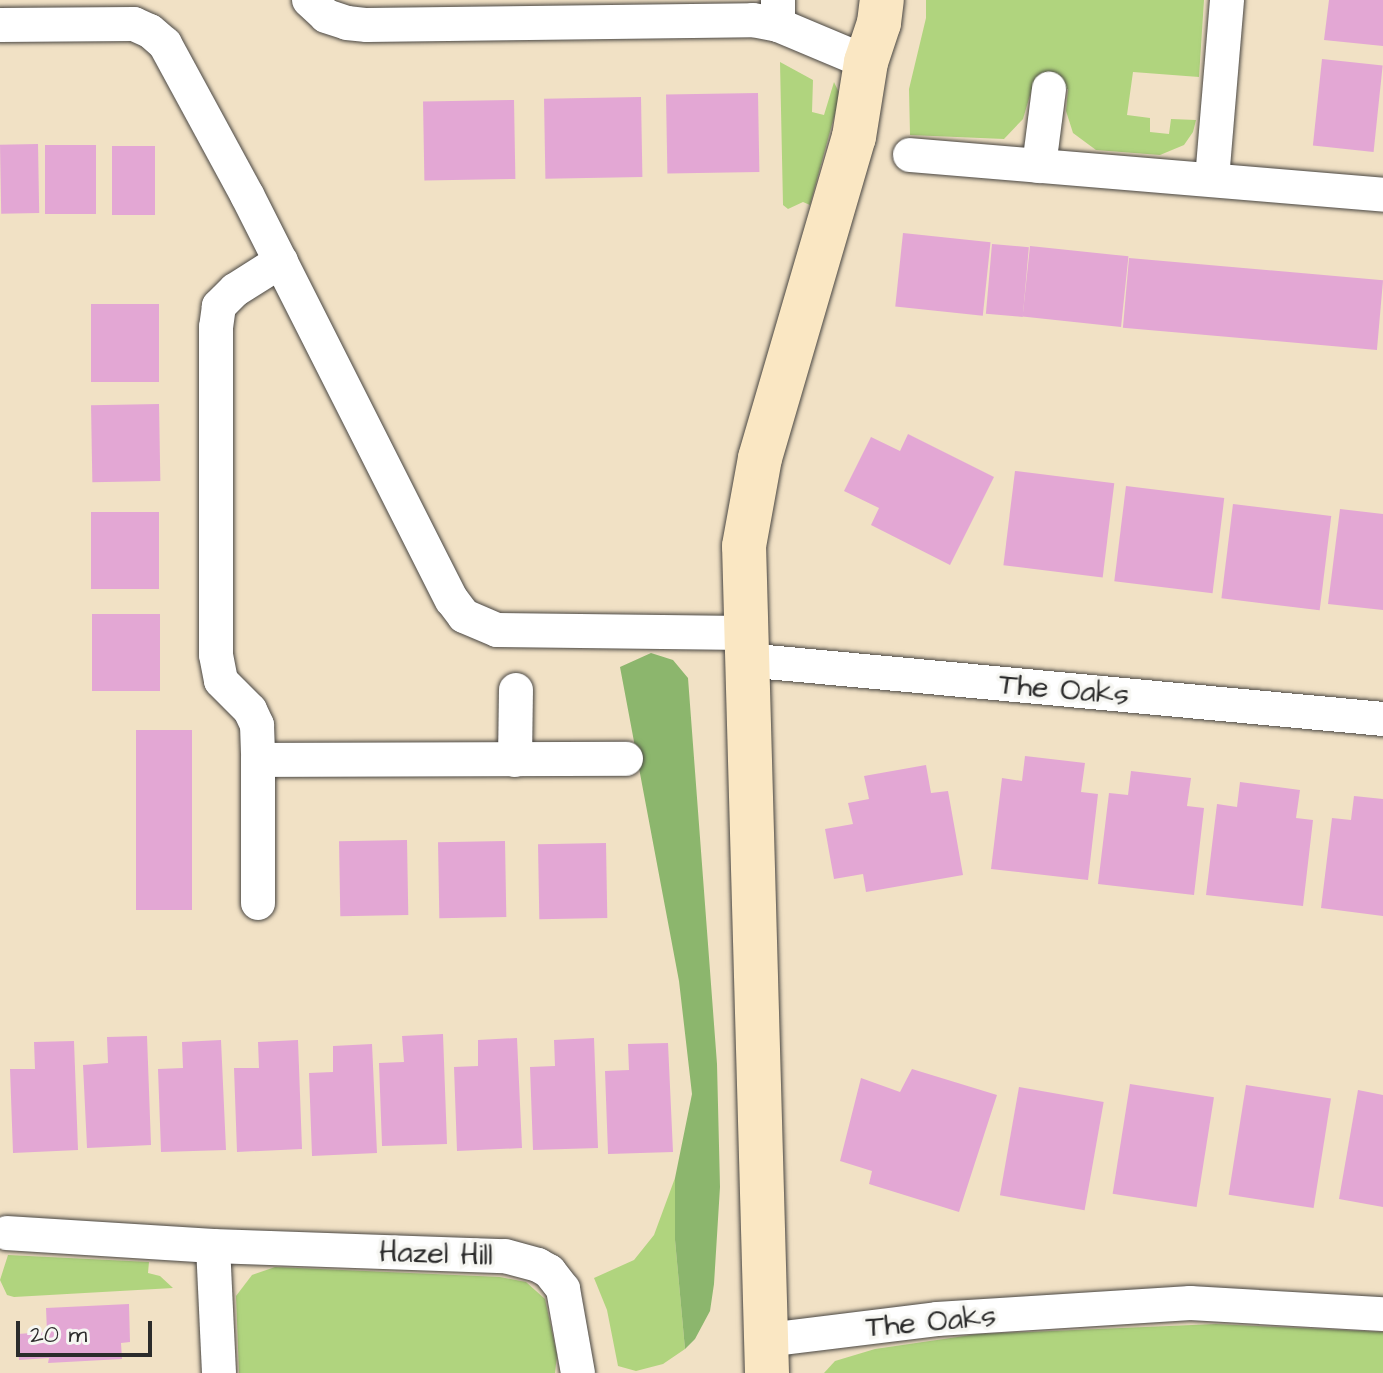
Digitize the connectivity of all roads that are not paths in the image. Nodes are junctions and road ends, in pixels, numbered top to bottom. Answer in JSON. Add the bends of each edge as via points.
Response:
{"nodes":[{"id":1,"x":309,"y":0,"type":"edge"},
{"id":2,"x":882,"y":0,"type":"edge"},
{"id":3,"x":1227,"y":0,"type":"edge"},
{"id":4,"x":104,"y":12,"type":"edge"},
{"id":5,"x":778,"y":12,"type":"edge"},
{"id":6,"x":0,"y":25,"type":"edge"},
{"id":7,"x":866,"y":62,"type":"junction"},
{"id":8,"x":1049,"y":89,"type":"dead end"},
{"id":9,"x":910,"y":155,"type":"dead end"},
{"id":10,"x":1039,"y":166,"type":"junction"},
{"id":11,"x":1212,"y":179,"type":"junction"},
{"id":12,"x":1383,"y":195,"type":"edge"},
{"id":13,"x":281,"y":261,"type":"junction"},
{"id":14,"x":745,"y":646,"type":"junction"},
{"id":15,"x":516,"y":690,"type":"dead end"},
{"id":16,"x":1383,"y":719,"type":"edge"},
{"id":17,"x":626,"y":759,"type":"dead end"},
{"id":18,"x":258,"y":760,"type":"junction"},
{"id":19,"x":515,"y":760,"type":"junction"},
{"id":20,"x":258,"y":903,"type":"dead end"},
{"id":21,"x":7,"y":1233,"type":"dead end"},
{"id":22,"x":213,"y":1246,"type":"junction"},
{"id":23,"x":1383,"y":1314,"type":"edge"},
{"id":24,"x":767,"y":1356,"type":"edge"},
{"id":25,"x":219,"y":1373,"type":"edge"},
{"id":26,"x":578,"y":1373,"type":"edge"}],
"edges":[{"from":1,"to":5,"type":"street","via":[[326,16],[367,25],[753,20]]},
{"from":2,"to":7,"type":"street"},
{"from":3,"to":11,"type":"street"},
{"from":4,"to":6,"type":"street","name":"The Oaks"},
{"from":4,"to":13,"type":"street","name":"The Oaks","via":[[150,31],[165,44]]},
{"from":5,"to":7,"type":"street"},
{"from":7,"to":14,"type":"street","via":[[854,137],[760,458],[744,546]]},
{"from":8,"to":10,"type":"street"},
{"from":9,"to":10,"type":"street"},
{"from":10,"to":11,"type":"street"},
{"from":11,"to":12,"type":"street"},
{"from":13,"to":14,"type":"street","name":"The Oaks","via":[[464,616],[497,630]]},
{"from":13,"to":18,"type":"street","via":[[219,306],[216,327],[216,655],[221,681],[250,710],[257,725]]},
{"from":14,"to":16,"type":"street","name":"The Oaks"},
{"from":14,"to":24,"type":"street"},
{"from":15,"to":19,"type":"street"},
{"from":17,"to":19,"type":"street"},
{"from":18,"to":19,"type":"street"},
{"from":18,"to":20,"type":"street"},
{"from":21,"to":22,"type":"street","name":"Hazel Hill"},
{"from":22,"to":25,"type":"street"},
{"from":22,"to":26,"type":"street","name":"Hazel Hill","via":[[505,1256],[538,1265],[563,1289]]},
{"from":23,"to":24,"type":"street","name":"The Oaks","via":[[1190,1303],[937,1319]]}]}
